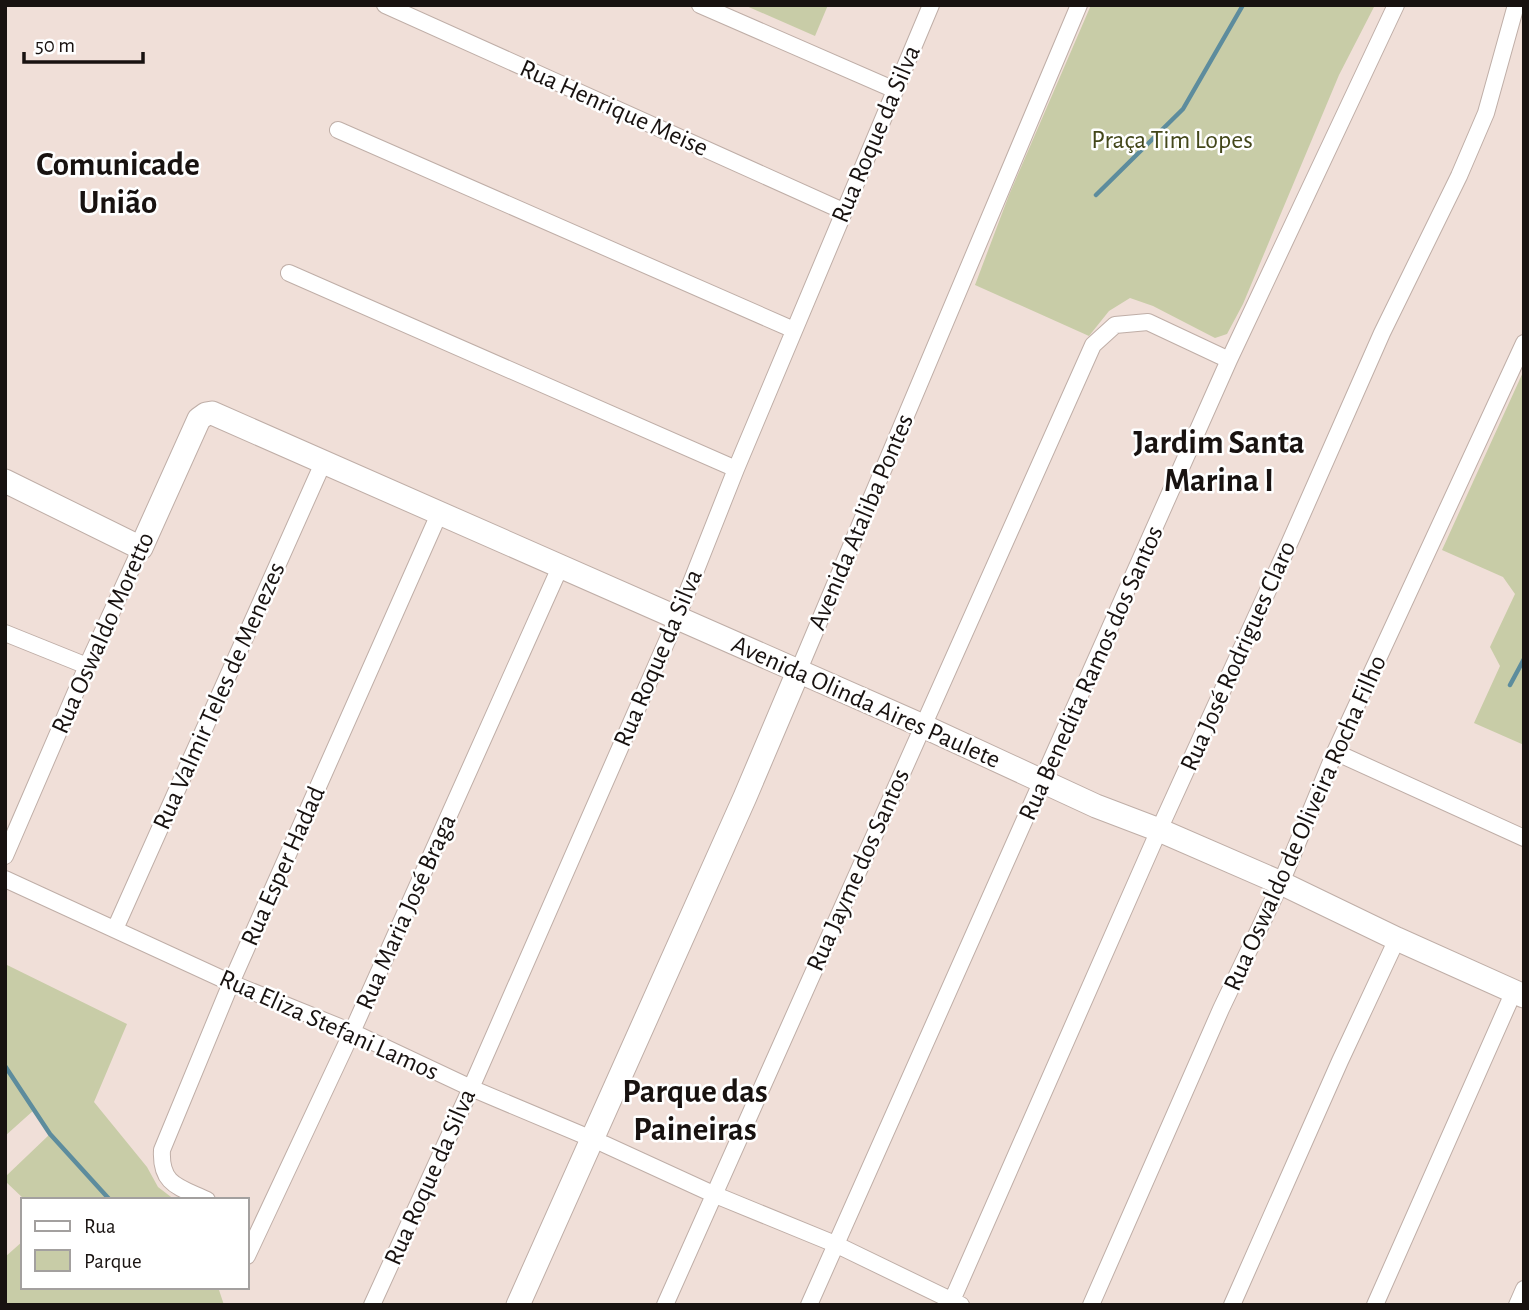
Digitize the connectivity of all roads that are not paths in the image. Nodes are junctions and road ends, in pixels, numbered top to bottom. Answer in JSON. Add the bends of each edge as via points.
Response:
{"nodes":[{"id":1,"x":385,"y":5,"type":"edge"},
{"id":2,"x":700,"y":5,"type":"edge"},
{"id":3,"x":931,"y":5,"type":"edge"},
{"id":4,"x":1079,"y":5,"type":"edge"},
{"id":5,"x":1396,"y":5,"type":"edge"},
{"id":6,"x":1516,"y":5,"type":"edge"},
{"id":7,"x":895,"y":90,"type":"junction"},
{"id":8,"x":338,"y":130,"type":"dead end"},
{"id":9,"x":844,"y":211,"type":"junction"},
{"id":10,"x":289,"y":273,"type":"dead end"},
{"id":11,"x":794,"y":330,"type":"junction"},
{"id":12,"x":1524,"y":343,"type":"edge"},
{"id":13,"x":1229,"y":360,"type":"junction"},
{"id":14,"x":206,"y":414,"type":"joint"},
{"id":15,"x":323,"y":463,"type":"junction"},
{"id":16,"x":736,"y":469,"type":"junction"},
{"id":17,"x":5,"y":481,"type":"edge"},
{"id":18,"x":439,"y":514,"type":"junction"},
{"id":19,"x":141,"y":548,"type":"junction"},
{"id":20,"x":561,"y":565,"type":"junction"},
{"id":21,"x":677,"y":618,"type":"junction"},
{"id":22,"x":5,"y":633,"type":"edge"},
{"id":23,"x":87,"y":666,"type":"junction"},
{"id":24,"x":798,"y":672,"type":"junction"},
{"id":25,"x":923,"y":726,"type":"junction"},
{"id":26,"x":1335,"y":752,"type":"junction"},
{"id":27,"x":1043,"y":782,"type":"junction"},
{"id":28,"x":1158,"y":830,"type":"junction"},
{"id":29,"x":1524,"y":838,"type":"edge"},
{"id":30,"x":5,"y":856,"type":"edge"},
{"id":31,"x":5,"y":879,"type":"edge"},
{"id":32,"x":1281,"y":883,"type":"junction"},
{"id":33,"x":115,"y":929,"type":"junction"},
{"id":34,"x":1397,"y":939,"type":"junction"},
{"id":35,"x":231,"y":983,"type":"junction"},
{"id":36,"x":1519,"y":993,"type":"edge"},
{"id":37,"x":352,"y":1032,"type":"junction"},
{"id":38,"x":471,"y":1088,"type":"junction"},
{"id":39,"x":592,"y":1139,"type":"junction"},
{"id":40,"x":713,"y":1194,"type":"junction"},
{"id":41,"x":203,"y":1198,"type":"edge"},
{"id":42,"x":254,"y":1221,"type":"edge"},
{"id":43,"x":835,"y":1244,"type":"junction"},
{"id":44,"x":248,"y":1251,"type":"edge"},
{"id":45,"x":1524,"y":1289,"type":"edge"},
{"id":46,"x":955,"y":1303,"type":"edge"},
{"id":47,"x":372,"y":1305,"type":"edge"},
{"id":48,"x":518,"y":1305,"type":"edge"},
{"id":49,"x":665,"y":1305,"type":"edge"},
{"id":50,"x":809,"y":1305,"type":"edge"},
{"id":51,"x":1091,"y":1305,"type":"edge"},
{"id":52,"x":1232,"y":1305,"type":"edge"},
{"id":53,"x":1374,"y":1305,"type":"edge"},
{"id":54,"x":1517,"y":1305,"type":"edge"}],
"edges":[{"from":1,"to":9,"type":"street","name":"Rua Henrique Meise"},
{"from":2,"to":7,"type":"street"},
{"from":3,"to":7,"type":"street","name":"Rua Roque da Silva"},
{"from":4,"to":24,"type":"street","name":"Avenida Ataliba Pontes"},
{"from":5,"to":13,"type":"street","name":"Rua Benedita Ramos dos Santos"},
{"from":6,"to":28,"type":"street","name":"Rua José Rodrigues Claro","via":[[1486,114]]},
{"from":7,"to":9,"type":"street","name":"Rua Roque da Silva"},
{"from":8,"to":11,"type":"street"},
{"from":9,"to":11,"type":"street","name":"Rua Roque da Silva"},
{"from":10,"to":16,"type":"street"},
{"from":11,"to":16,"type":"street","name":"Rua Roque da Silva"},
{"from":12,"to":26,"type":"street","name":"Rua Oswaldo de Oliveira Rocha Filho"},
{"from":13,"to":25,"type":"street","name":"Rua Jayme dos Santos","via":[[1148,322],[1115,325],[1093,345]]},
{"from":13,"to":27,"type":"street","name":"Rua Benedita Ramos dos Santos"},
{"from":14,"to":15,"type":"street","name":"Avenida Olinda Aires Paulete"},
{"from":14,"to":19,"type":"street","name":"Rua Oswaldo Moretto","via":[[199,419]]},
{"from":15,"to":18,"type":"street","name":"Avenida Olinda Aires Paulete"},
{"from":15,"to":33,"type":"street","name":"Rua Valmir Teles de Menezes"},
{"from":16,"to":21,"type":"street","name":"Rua Roque da Silva"},
{"from":17,"to":19,"type":"street"},
{"from":18,"to":20,"type":"street","name":"Avenida Olinda Aires Paulete"},
{"from":18,"to":35,"type":"street","name":"Rua Esper Hadad"},
{"from":19,"to":23,"type":"street","name":"Rua Oswaldo Moretto"},
{"from":20,"to":21,"type":"street","name":"Avenida Olinda Aires Paulete"},
{"from":20,"to":37,"type":"street","name":"Rua Maria José Braga"},
{"from":21,"to":24,"type":"street","name":"Avenida Olinda Aires Paulete"},
{"from":21,"to":38,"type":"street","name":"Rua Roque da Silva"},
{"from":22,"to":23,"type":"street"},
{"from":23,"to":30,"type":"street","name":"Rua Oswaldo Moretto"},
{"from":24,"to":25,"type":"street","name":"Avenida Olinda Aires Paulete"},
{"from":24,"to":39,"type":"street","name":"Avenida Ataliba Pontes"},
{"from":25,"to":27,"type":"street","name":"Avenida Olinda Aires Paulete"},
{"from":25,"to":40,"type":"street","name":"Rua Jayme dos Santos"},
{"from":26,"to":29,"type":"street"},
{"from":26,"to":32,"type":"street","name":"Rua Oswaldo de Oliveira Rocha Filho"},
{"from":27,"to":28,"type":"street","name":"Avenida Olinda Aires Paulete"},
{"from":27,"to":43,"type":"street","name":"Rua Benedita Ramos dos Santos"},
{"from":28,"to":32,"type":"street","name":"Avenida Olinda Aires Paulete"},
{"from":28,"to":46,"type":"street","name":"Rua José Rodrigues Claro"},
{"from":31,"to":33,"type":"street","name":"Rua Eliza Stefani Lamos"},
{"from":32,"to":34,"type":"street","name":"Avenida Olinda Aires Paulete"},
{"from":32,"to":51,"type":"street","name":"Rua Oswaldo de Oliveira Rocha Filho"},
{"from":33,"to":35,"type":"street","name":"Rua Eliza Stefani Lamos"},
{"from":34,"to":36,"type":"street","name":"Avenida Olinda Aires Paulete"},
{"from":34,"to":52,"type":"street"},
{"from":35,"to":37,"type":"street","name":"Rua Eliza Stefani Lamos"},
{"from":35,"to":41,"type":"street","name":"Rua Esper Hadad","via":[[162,1150],[166,1177]]},
{"from":36,"to":53,"type":"street"},
{"from":37,"to":38,"type":"street","name":"Rua Eliza Stefani Lamos"},
{"from":37,"to":42,"type":"street","name":"Rua Maria José Braga"},
{"from":38,"to":39,"type":"street","name":"Rua Eliza Stefani Lamos"},
{"from":38,"to":47,"type":"street","name":"Rua Roque da Silva"},
{"from":39,"to":40,"type":"street","name":"Rua Eliza Stefani Lamos"},
{"from":39,"to":48,"type":"street","name":"Avenida Ataliba Pontes"},
{"from":40,"to":43,"type":"street","name":"Rua Eliza Stefani Lamos"},
{"from":40,"to":49,"type":"street","name":"Rua Jayme dos Santos"},
{"from":42,"to":44,"type":"street","name":"Rua Maria José Braga"},
{"from":43,"to":46,"type":"street","name":"Rua Eliza Stefani Lamos"},
{"from":43,"to":50,"type":"street","name":"Rua Benedita Ramos dos Santos"},
{"from":45,"to":54,"type":"street"}]}
